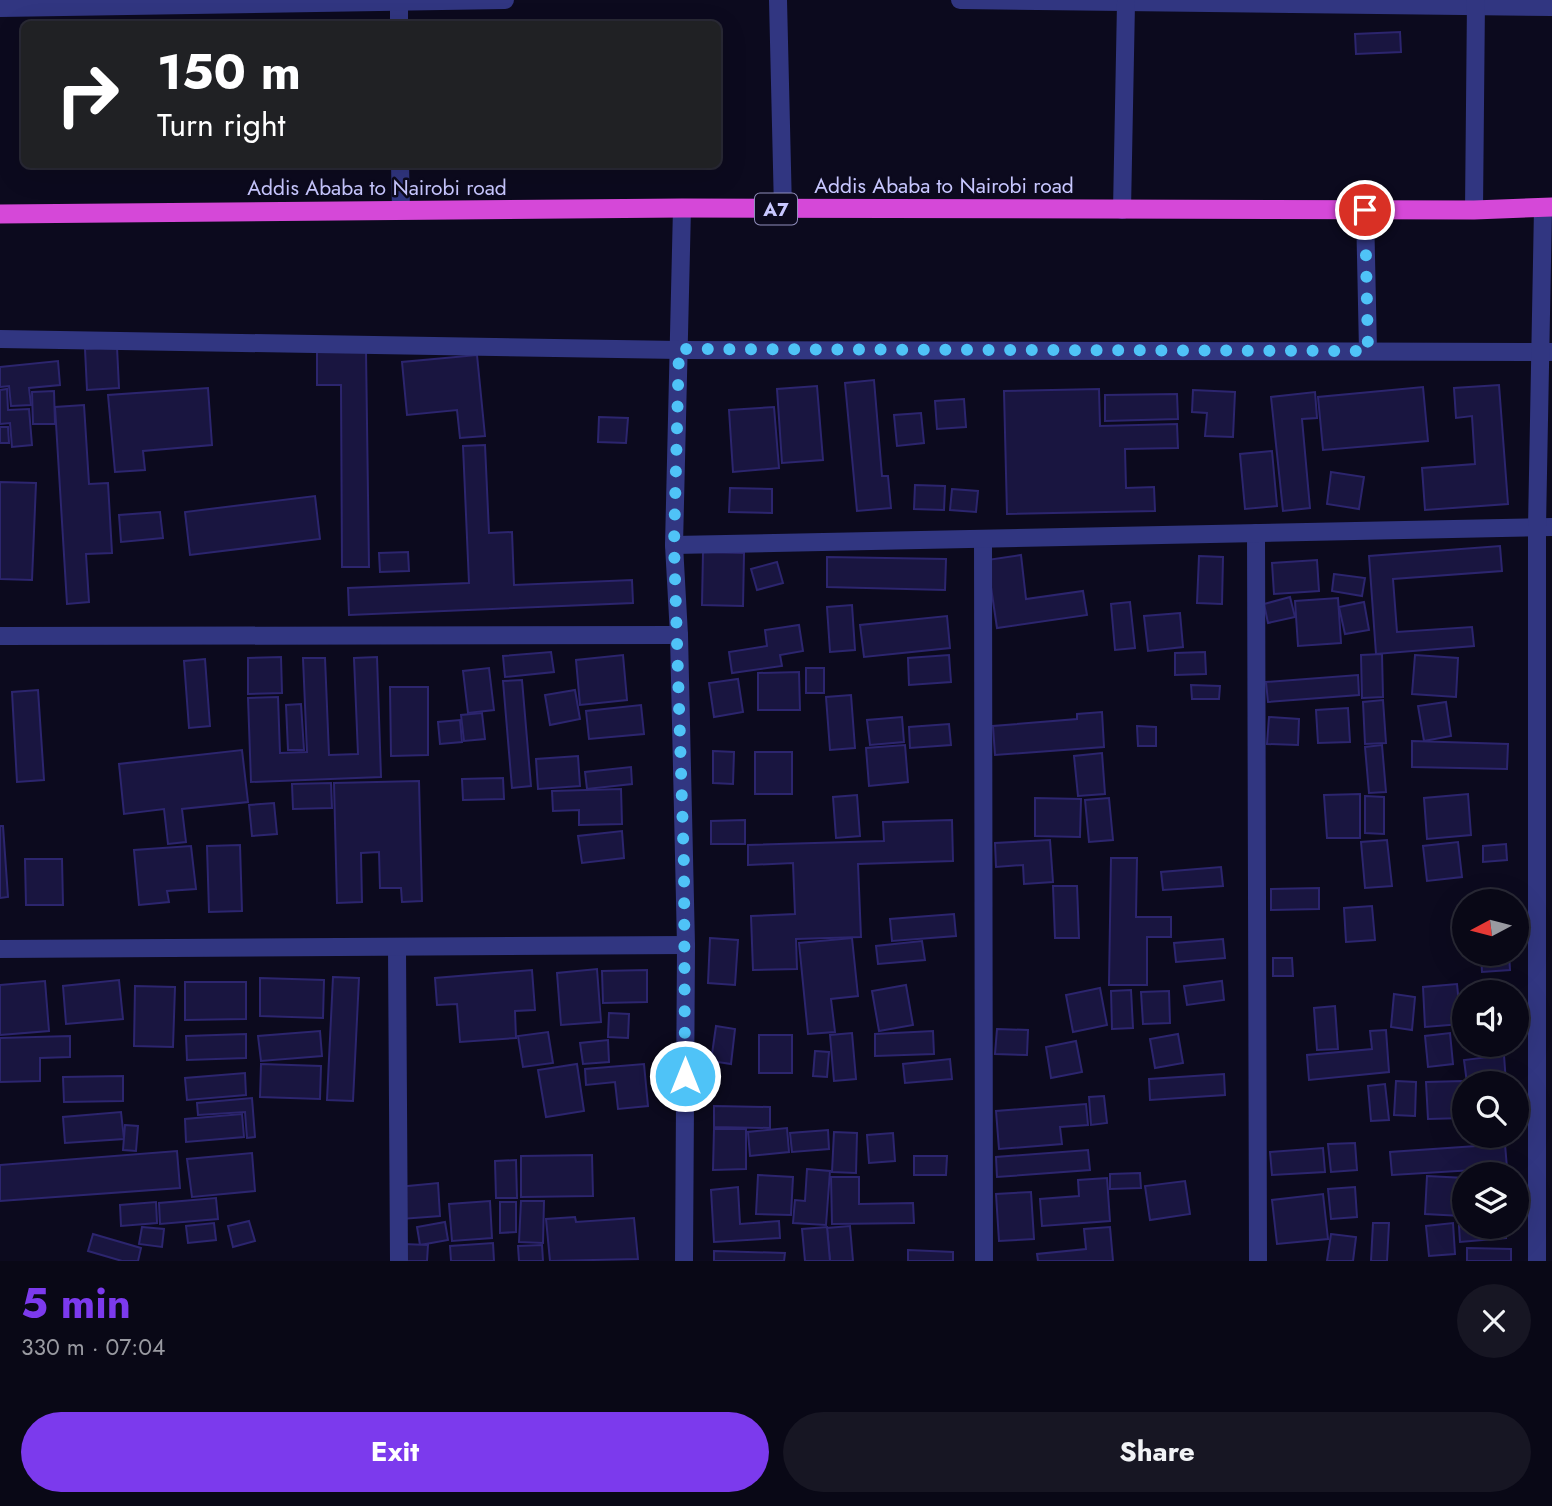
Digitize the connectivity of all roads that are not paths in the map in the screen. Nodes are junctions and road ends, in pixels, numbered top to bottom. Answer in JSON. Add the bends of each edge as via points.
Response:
{"nodes":[{"id":1,"x":505,"y":0,"type":"edge"},
{"id":2,"x":778,"y":0,"type":"edge"},
{"id":3,"x":960,"y":0,"type":"edge"},
{"id":4,"x":399,"y":1,"type":"edge"},
{"id":5,"x":1126,"y":2,"type":"junction"},
{"id":6,"x":1476,"y":4,"type":"edge"},
{"id":7,"x":1552,"y":7,"type":"edge"},
{"id":8,"x":0,"y":8,"type":"edge"},
{"id":9,"x":399,"y":21,"type":"edge"},
{"id":10,"x":400,"y":168,"type":"edge"},
{"id":11,"x":1548,"y":207,"type":"edge"},
{"id":12,"x":682,"y":208,"type":"junction"},
{"id":13,"x":783,"y":209,"type":"junction"},
{"id":14,"x":401,"y":210,"type":"junction"},
{"id":15,"x":1122,"y":210,"type":"junction"},
{"id":16,"x":1365,"y":210,"type":"junction"},
{"id":17,"x":1474,"y":210,"type":"junction"},
{"id":18,"x":0,"y":214,"type":"edge"},
{"id":19,"x":0,"y":339,"type":"edge"},
{"id":20,"x":679,"y":349,"type":"junction"},
{"id":21,"x":1368,"y":351,"type":"junction"},
{"id":22,"x":1546,"y":352,"type":"edge"},
{"id":23,"x":1545,"y":527,"type":"edge"},
{"id":24,"x":1256,"y":533,"type":"junction"},
{"id":25,"x":983,"y":539,"type":"junction"},
{"id":26,"x":674,"y":545,"type":"junction"},
{"id":27,"x":679,"y":635,"type":"junction"},
{"id":28,"x":0,"y":636,"type":"edge"},
{"id":29,"x":686,"y":945,"type":"junction"},
{"id":30,"x":0,"y":948,"type":"edge"},
{"id":31,"x":397,"y":948,"type":"junction"},
{"id":32,"x":399,"y":1261,"type":"edge"},
{"id":33,"x":684,"y":1261,"type":"edge"},
{"id":34,"x":984,"y":1261,"type":"edge"},
{"id":35,"x":1258,"y":1261,"type":"edge"},
{"id":36,"x":1537,"y":1261,"type":"edge"}],
"edges":[{"from":1,"to":4,"type":"street"},
{"from":2,"to":13,"type":"street"},
{"from":3,"to":5,"type":"street"},
{"from":4,"to":8,"type":"street"},
{"from":4,"to":9,"type":"street"},
{"from":5,"to":6,"type":"street"},
{"from":5,"to":15,"type":"street"},
{"from":6,"to":7,"type":"street"},
{"from":6,"to":17,"type":"street"},
{"from":10,"to":14,"type":"street"},
{"from":11,"to":17,"type":"highway","name":"Addis Ababa to Nairobi road","number":"A7"},
{"from":11,"to":22,"type":"street"},
{"from":12,"to":13,"type":"highway","name":"Addis Ababa to Nairobi road","number":"A7"},
{"from":12,"to":14,"type":"highway","name":"Addis Ababa to Nairobi road","number":"A7"},
{"from":12,"to":20,"type":"street"},
{"from":13,"to":15,"type":"highway","name":"Addis Ababa to Nairobi road","number":"A7"},
{"from":14,"to":18,"type":"highway","name":"Addis Ababa to Nairobi road","number":"A7"},
{"from":15,"to":16,"type":"highway","name":"Addis Ababa to Nairobi road","number":"A7"},
{"from":16,"to":17,"type":"highway","name":"Addis Ababa to Nairobi road","number":"A7"},
{"from":16,"to":21,"type":"street"},
{"from":19,"to":20,"type":"street"},
{"from":20,"to":21,"type":"street"},
{"from":20,"to":26,"type":"street"},
{"from":21,"to":22,"type":"street"},
{"from":22,"to":23,"type":"street"},
{"from":23,"to":24,"type":"street"},
{"from":23,"to":36,"type":"street"},
{"from":24,"to":25,"type":"street"},
{"from":24,"to":35,"type":"street"},
{"from":25,"to":26,"type":"street"},
{"from":25,"to":34,"type":"street"},
{"from":26,"to":27,"type":"street"},
{"from":27,"to":28,"type":"street"},
{"from":27,"to":29,"type":"street"},
{"from":29,"to":31,"type":"street"},
{"from":29,"to":33,"type":"street"},
{"from":30,"to":31,"type":"street"},
{"from":31,"to":32,"type":"street"}]}
